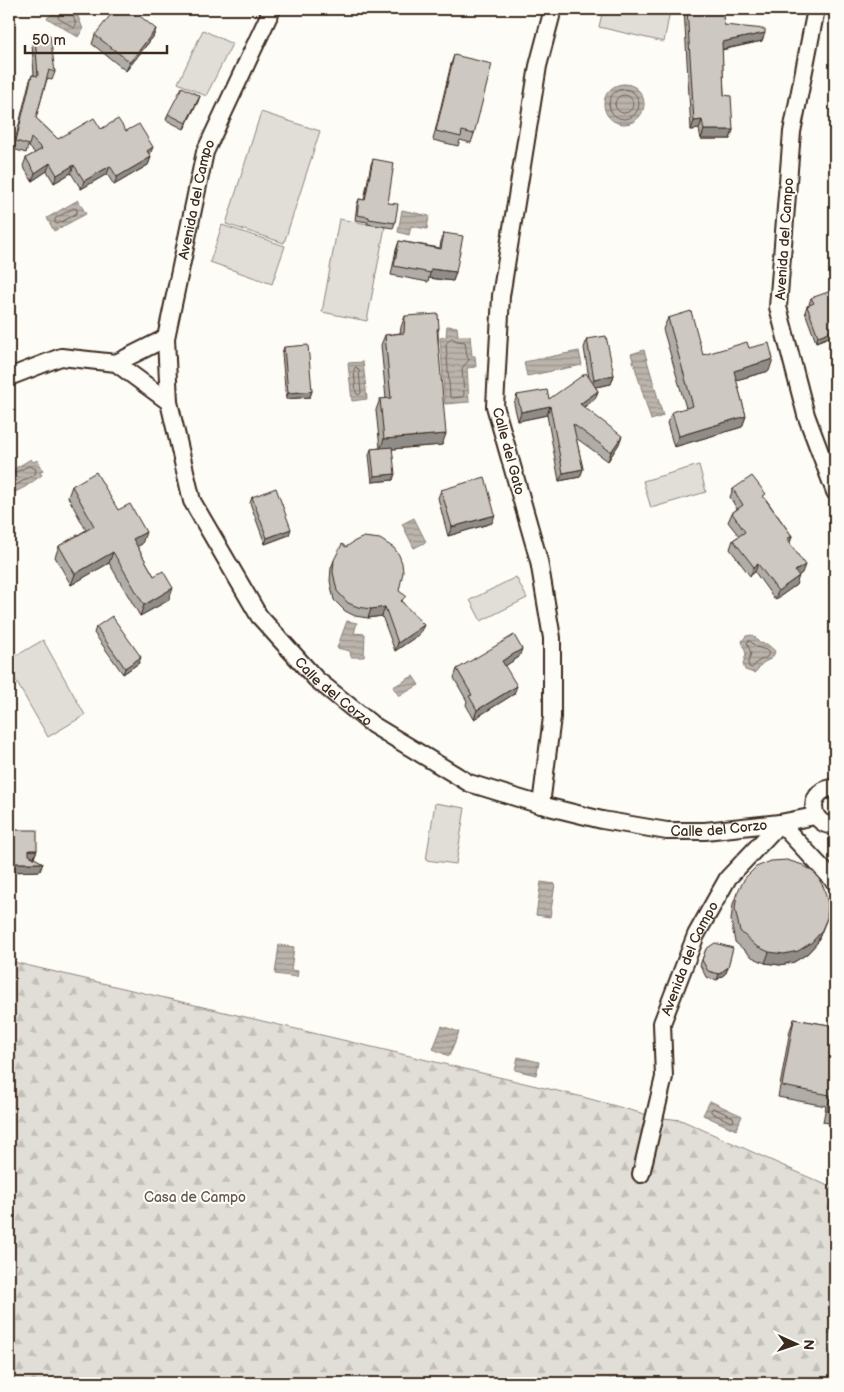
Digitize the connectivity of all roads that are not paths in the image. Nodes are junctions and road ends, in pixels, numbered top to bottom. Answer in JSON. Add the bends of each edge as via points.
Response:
{"nodes":[{"id":1,"x":272,"y":9,"type":"edge"},
{"id":2,"x":553,"y":9,"type":"edge"},
{"id":3,"x":816,"y":9,"type":"edge"},
{"id":4,"x":166,"y":338,"type":"junction"},
{"id":5,"x":116,"y":364,"type":"junction"},
{"id":6,"x":9,"y":377,"type":"edge"},
{"id":7,"x":169,"y":402,"type":"junction"},
{"id":8,"x":835,"y":492,"type":"edge"},
{"id":9,"x":834,"y":787,"type":"edge"},
{"id":10,"x":542,"y":805,"type":"junction"},
{"id":11,"x":815,"y":816,"type":"junction"},
{"id":12,"x":780,"y":823,"type":"junction"},
{"id":13,"x":835,"y":826,"type":"edge"},
{"id":14,"x":835,"y":882,"type":"edge"},
{"id":15,"x":641,"y":1174,"type":"dead end"}],
"edges":[{"from":1,"to":4,"type":"street","name":"Avenida del Campo","via":[[205,152]]},
{"from":2,"to":10,"type":"street","name":"Calle del Gato","via":[[538,66],[501,296],[495,406],[539,561],[552,638],[552,717]]},
{"from":3,"to":8,"type":"street","name":"Avenida del Campo","via":[[792,132],[778,307],[806,415]]},
{"from":4,"to":5,"type":"street"},
{"from":4,"to":7,"type":"street","name":"Avenida del Campo"},
{"from":5,"to":6,"type":"street","via":[[61,357]]},
{"from":5,"to":7,"type":"street"},
{"from":7,"to":10,"type":"street","name":"Calle del Corzo","via":[[192,501],[258,616],[316,679],[373,725],[469,784]]},
{"from":9,"to":11,"type":"street","via":[[816,797]]},
{"from":10,"to":12,"type":"street","name":"Calle del Corzo","via":[[667,831],[704,831]]},
{"from":11,"to":12,"type":"street","name":"Calle del Corzo"},
{"from":11,"to":13,"type":"street","via":[[824,824]]},
{"from":12,"to":14,"type":"street"},
{"from":12,"to":15,"type":"street","name":"Avenida del Campo","via":[[728,878],[696,935],[662,1023],[664,1077]]}]}
